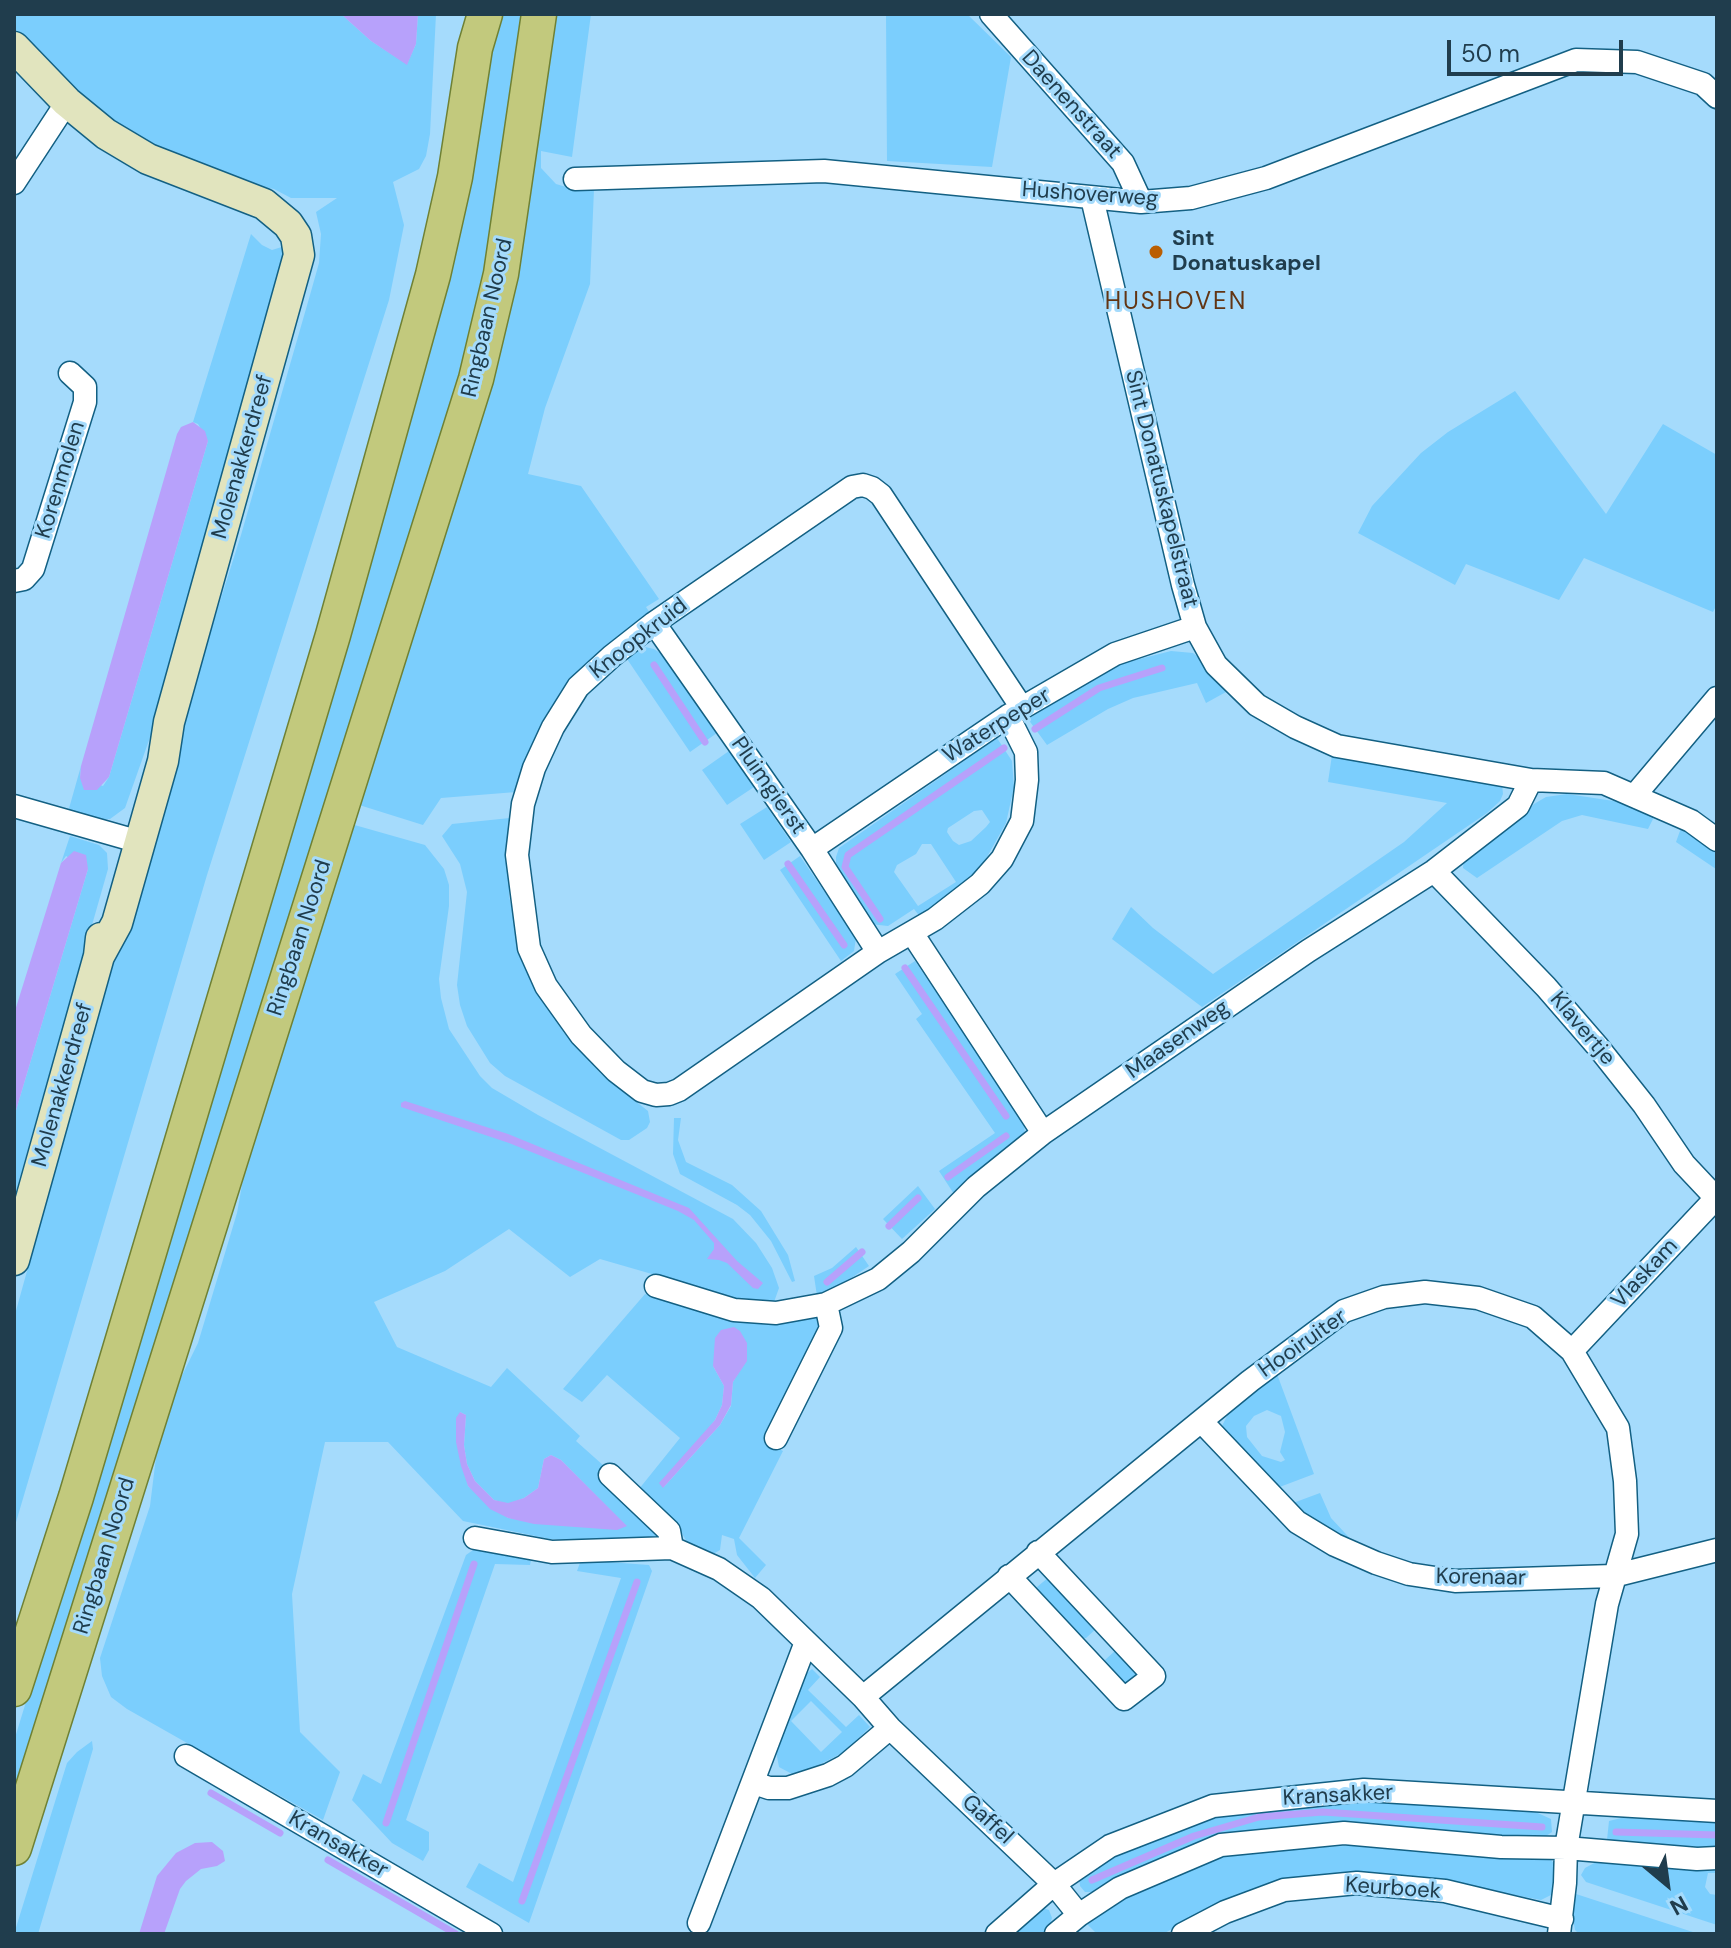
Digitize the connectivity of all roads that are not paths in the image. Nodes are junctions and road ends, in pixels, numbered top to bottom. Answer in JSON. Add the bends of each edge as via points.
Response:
{"nodes":[{"id":1,"x":471,"y":14,"type":"edge"},
{"id":2,"x":485,"y":14,"type":"edge"},
{"id":3,"x":991,"y":14,"type":"edge"},
{"id":4,"x":537,"y":15,"type":"edge"},
{"id":5,"x":14,"y":47,"type":"edge"},
{"id":6,"x":475,"y":48,"type":"junction"},
{"id":7,"x":1717,"y":97,"type":"edge"},
{"id":8,"x":67,"y":102,"type":"junction"},
{"id":9,"x":575,"y":179,"type":"dead end"},
{"id":10,"x":14,"y":183,"type":"edge"},
{"id":11,"x":1092,"y":198,"type":"junction"},
{"id":12,"x":1141,"y":202,"type":"junction"},
{"id":13,"x":70,"y":373,"type":"dead end"},
{"id":14,"x":14,"y":581,"type":"edge"},
{"id":15,"x":654,"y":623,"type":"junction"},
{"id":16,"x":1195,"y":627,"type":"junction"},
{"id":17,"x":1717,"y":698,"type":"edge"},
{"id":18,"x":1015,"y":712,"type":"junction"},
{"id":19,"x":1531,"y":780,"type":"junction"},
{"id":20,"x":1635,"y":795,"type":"junction"},
{"id":21,"x":14,"y":806,"type":"edge"},
{"id":22,"x":133,"y":840,"type":"junction"},
{"id":23,"x":1717,"y":840,"type":"edge"},
{"id":24,"x":812,"y":849,"type":"junction"},
{"id":25,"x":1434,"y":871,"type":"junction"},
{"id":26,"x":912,"y":933,"type":"junction"},
{"id":27,"x":878,"y":952,"type":"junction"},
{"id":28,"x":1043,"y":1133,"type":"junction"},
{"id":29,"x":1716,"y":1198,"type":"edge"},
{"id":30,"x":14,"y":1260,"type":"edge"},
{"id":31,"x":656,"y":1286,"type":"dead end"},
{"id":32,"x":826,"y":1304,"type":"junction"},
{"id":33,"x":1572,"y":1351,"type":"junction"},
{"id":34,"x":1201,"y":1421,"type":"junction"},
{"id":35,"x":776,"y":1438,"type":"dead end"},
{"id":36,"x":610,"y":1475,"type":"dead end"},
{"id":37,"x":475,"y":1538,"type":"dead end"},
{"id":38,"x":672,"y":1548,"type":"junction"},
{"id":39,"x":1717,"y":1550,"type":"edge"},
{"id":40,"x":1038,"y":1552,"type":"junction"},
{"id":41,"x":1009,"y":1576,"type":"junction"},
{"id":42,"x":1613,"y":1576,"type":"junction"},
{"id":43,"x":806,"y":1642,"type":"junction"},
{"id":44,"x":14,"y":1689,"type":"edge"},
{"id":45,"x":863,"y":1697,"type":"junction"},
{"id":46,"x":890,"y":1728,"type":"junction"},
{"id":47,"x":186,"y":1756,"type":"dead end"},
{"id":48,"x":754,"y":1783,"type":"junction"},
{"id":49,"x":1574,"y":1802,"type":"junction"},
{"id":50,"x":1717,"y":1811,"type":"edge"},
{"id":51,"x":14,"y":1848,"type":"edge"},
{"id":52,"x":1566,"y":1848,"type":"junction"},
{"id":53,"x":1717,"y":1858,"type":"edge"},
{"id":54,"x":1054,"y":1884,"type":"junction"},
{"id":55,"x":1079,"y":1915,"type":"junction"},
{"id":56,"x":699,"y":1923,"type":"dead end"},
{"id":57,"x":1560,"y":1926,"type":"edge"},
{"id":58,"x":491,"y":1934,"type":"edge"},
{"id":59,"x":997,"y":1934,"type":"edge"},
{"id":60,"x":1056,"y":1934,"type":"edge"},
{"id":61,"x":1183,"y":1934,"type":"edge"}],
"edges":[{"from":1,"to":6,"type":"main road","name":"Ringbaan Noord"},
{"from":2,"to":6,"type":"main road","name":"Ringbaan Noord"},
{"from":3,"to":12,"type":"street","name":"Daenenstraat","via":[[1123,163]]},
{"from":4,"to":51,"type":"main road","name":"Ringbaan Noord","via":[[503,260],[476,379]]},
{"from":5,"to":8,"type":"street"},
{"from":6,"to":44,"type":"main road","name":"Ringbaan Noord","via":[[433,275],[338,619]]},
{"from":7,"to":12,"type":"street","name":"Hushoverweg","via":[[1703,84],[1637,62],[1576,60],[1266,178],[1191,198]]},
{"from":8,"to":10,"type":"street"},
{"from":8,"to":22,"type":"street","name":"Molenakkerdreef","via":[[148,159],[264,204],[288,224],[299,255],[169,722],[163,761]]},
{"from":9,"to":11,"type":"street","name":"Hushoverweg","via":[[824,171]]},
{"from":11,"to":12,"type":"street","name":"Hushoverweg"},
{"from":11,"to":16,"type":"street","name":"Sint Donatuskapelstraat"},
{"from":13,"to":14,"type":"street","name":"Korenmolen","via":[[85,387],[85,402],[33,569]]},
{"from":15,"to":18,"type":"street","name":"Knoopkruid","via":[[852,487],[863,485],[881,495]]},
{"from":15,"to":24,"type":"street","name":"Pluimgierst"},
{"from":15,"to":27,"type":"street","name":"Knoopkruid","via":[[578,687],[553,727],[523,804],[517,855],[529,948],[564,1015],[642,1091],[669,1094]]},
{"from":16,"to":18,"type":"street","name":"Waterpeper","via":[[1115,654]]},
{"from":16,"to":19,"type":"street","name":"Sint Donatuskapelstraat","via":[[1216,665],[1257,705],[1323,740]]},
{"from":17,"to":20,"type":"street"},
{"from":18,"to":24,"type":"street","name":"Waterpeper"},
{"from":18,"to":26,"type":"street","name":"Knoopkruid","via":[[1026,752],[1022,821],[1002,859],[980,884]]},
{"from":19,"to":20,"type":"street","name":"Sint Donatuskapelstraat","via":[[1604,783]]},
{"from":19,"to":25,"type":"street","name":"Maasenweg","via":[[1518,806]]},
{"from":20,"to":23,"type":"street","name":"Sint Donatuskapelstraat","via":[[1691,821]]},
{"from":21,"to":22,"type":"street"},
{"from":22,"to":30,"type":"street","name":"Molenakkerdreef","via":[[117,923],[99,956]]},
{"from":24,"to":27,"type":"street","name":"Pluimgierst"},
{"from":25,"to":28,"type":"street","name":"Maasenweg"},
{"from":25,"to":29,"type":"street","name":"Klavertje","via":[[1598,1047],[1684,1164]]},
{"from":26,"to":27,"type":"street","name":"Knoopkruid"},
{"from":26,"to":28,"type":"street"},
{"from":28,"to":32,"type":"street","name":"Maasenweg","via":[[878,1279]]},
{"from":29,"to":33,"type":"street","name":"Vlaskam"},
{"from":31,"to":32,"type":"street","name":"Maasenweg","via":[[734,1310],[776,1313]]},
{"from":32,"to":35,"type":"street","via":[[831,1328]]},
{"from":33,"to":34,"type":"street","name":"Hooiruiter","via":[[1533,1317],[1478,1298],[1425,1292],[1384,1297],[1344,1311]]},
{"from":33,"to":42,"type":"street","name":"Hooiruiter","via":[[1618,1428],[1627,1534]]},
{"from":34,"to":40,"type":"street","name":"Hooiruiter"},
{"from":34,"to":42,"type":"street","name":"Korenaar","via":[[1297,1522],[1376,1563],[1455,1581]]},
{"from":36,"to":38,"type":"street","via":[[669,1531]]},
{"from":37,"to":38,"type":"street","name":"Gaffel","via":[[552,1552]]},
{"from":38,"to":43,"type":"street","name":"Gaffel","via":[[719,1569],[761,1598]]},
{"from":39,"to":42,"type":"street","name":"Korenaar"},
{"from":40,"to":41,"type":"street","name":"Hooiruiter"},
{"from":40,"to":41,"type":"street","via":[[1154,1676],[1124,1699]]},
{"from":41,"to":45,"type":"street","name":"Hooiruiter"},
{"from":42,"to":49,"type":"street","name":"Hooiruiter"},
{"from":43,"to":45,"type":"street","name":"Gaffel"},
{"from":43,"to":48,"type":"street"},
{"from":45,"to":46,"type":"street","name":"Gaffel"},
{"from":46,"to":48,"type":"street","via":[[828,1775],[788,1788]]},
{"from":46,"to":54,"type":"street","name":"Gaffel"},
{"from":47,"to":58,"type":"street","name":"Kransakker"},
{"from":48,"to":56,"type":"street"},
{"from":49,"to":50,"type":"street","name":"Kransakker"},
{"from":49,"to":52,"type":"street","name":"Keurboek"},
{"from":49,"to":54,"type":"street","name":"Kransakker","via":[[1364,1790],[1213,1806],[1110,1846]]},
{"from":52,"to":53,"type":"street","name":"Kransakker"},
{"from":52,"to":55,"type":"street","name":"Kransakker","via":[[1344,1833],[1221,1845],[1120,1888]]},
{"from":52,"to":57,"type":"street","name":"Keurboek"},
{"from":54,"to":55,"type":"street","name":"Gaffel"},
{"from":54,"to":59,"type":"street","name":"Kransakker"},
{"from":55,"to":60,"type":"street","name":"Kransakker"},
{"from":57,"to":61,"type":"street","name":"Keurboek","via":[[1445,1891],[1357,1883],[1284,1890]]}]}
